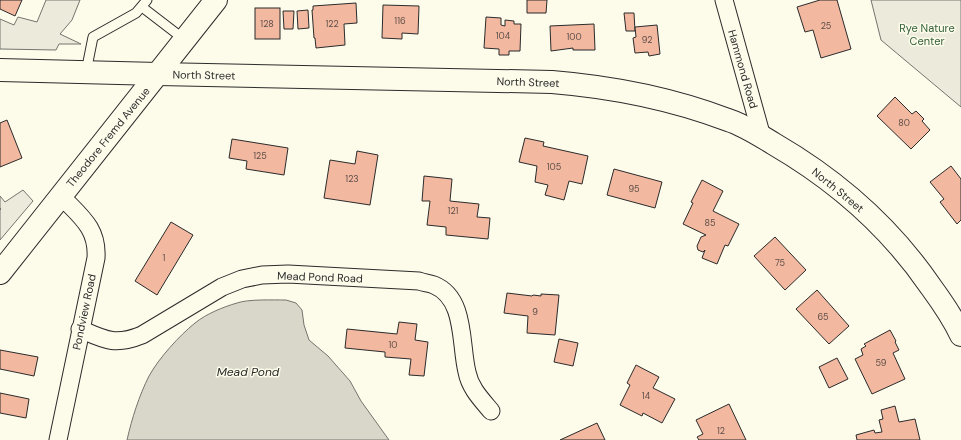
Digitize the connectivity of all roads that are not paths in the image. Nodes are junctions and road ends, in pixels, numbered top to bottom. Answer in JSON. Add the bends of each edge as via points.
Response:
{"nodes":[{"id":1,"x":216,"y":0,"type":"edge"},
{"id":2,"x":724,"y":0,"type":"edge"},
{"id":3,"x":144,"y":4,"type":"edge"},
{"id":4,"x":185,"y":40,"type":"junction"},
{"id":5,"x":0,"y":70,"type":"edge"},
{"id":6,"x":86,"y":72,"type":"junction"},
{"id":7,"x":158,"y":74,"type":"junction"},
{"id":8,"x":762,"y":137,"type":"junction"},
{"id":9,"x":61,"y":196,"type":"junction"},
{"id":10,"x":0,"y":273,"type":"edge"},
{"id":11,"x":80,"y":329,"type":"junction"},
{"id":12,"x":961,"y":335,"type":"edge"},
{"id":13,"x":491,"y":411,"type":"dead end"},
{"id":14,"x":58,"y":440,"type":"edge"}],
"edges":[{"from":1,"to":4,"type":"street","name":"Theodore Fremd Avenue"},
{"from":2,"to":8,"type":"street","name":"Hammond Road"},
{"from":3,"to":4,"type":"lane"},
{"from":3,"to":6,"type":"lane","via":[[136,13],[93,37]]},
{"from":4,"to":7,"type":"street","name":"Theodore Fremd Avenue"},
{"from":5,"to":6,"type":"street","name":"North Street"},
{"from":6,"to":7,"type":"street","name":"North Street"},
{"from":7,"to":8,"type":"street","name":"North Street","via":[[590,85],[626,90],[695,109],[730,120]]},
{"from":7,"to":9,"type":"street","name":"Theodore Fremd Avenue"},
{"from":8,"to":12,"type":"street","name":"North Street","via":[[845,192],[897,242],[940,299]]},
{"from":9,"to":10,"type":"street","name":"Theodore Fremd Avenue"},
{"from":9,"to":11,"type":"street","name":"Pondview Road","via":[[84,220],[92,232],[96,246],[96,258]]},
{"from":11,"to":13,"type":"street","name":"Mead Pond Road","via":[[112,341],[128,341],[222,287],[262,275],[419,281],[434,285],[446,293],[454,303],[467,373],[471,384]]},
{"from":11,"to":14,"type":"street","name":"Pondview Road"}]}
